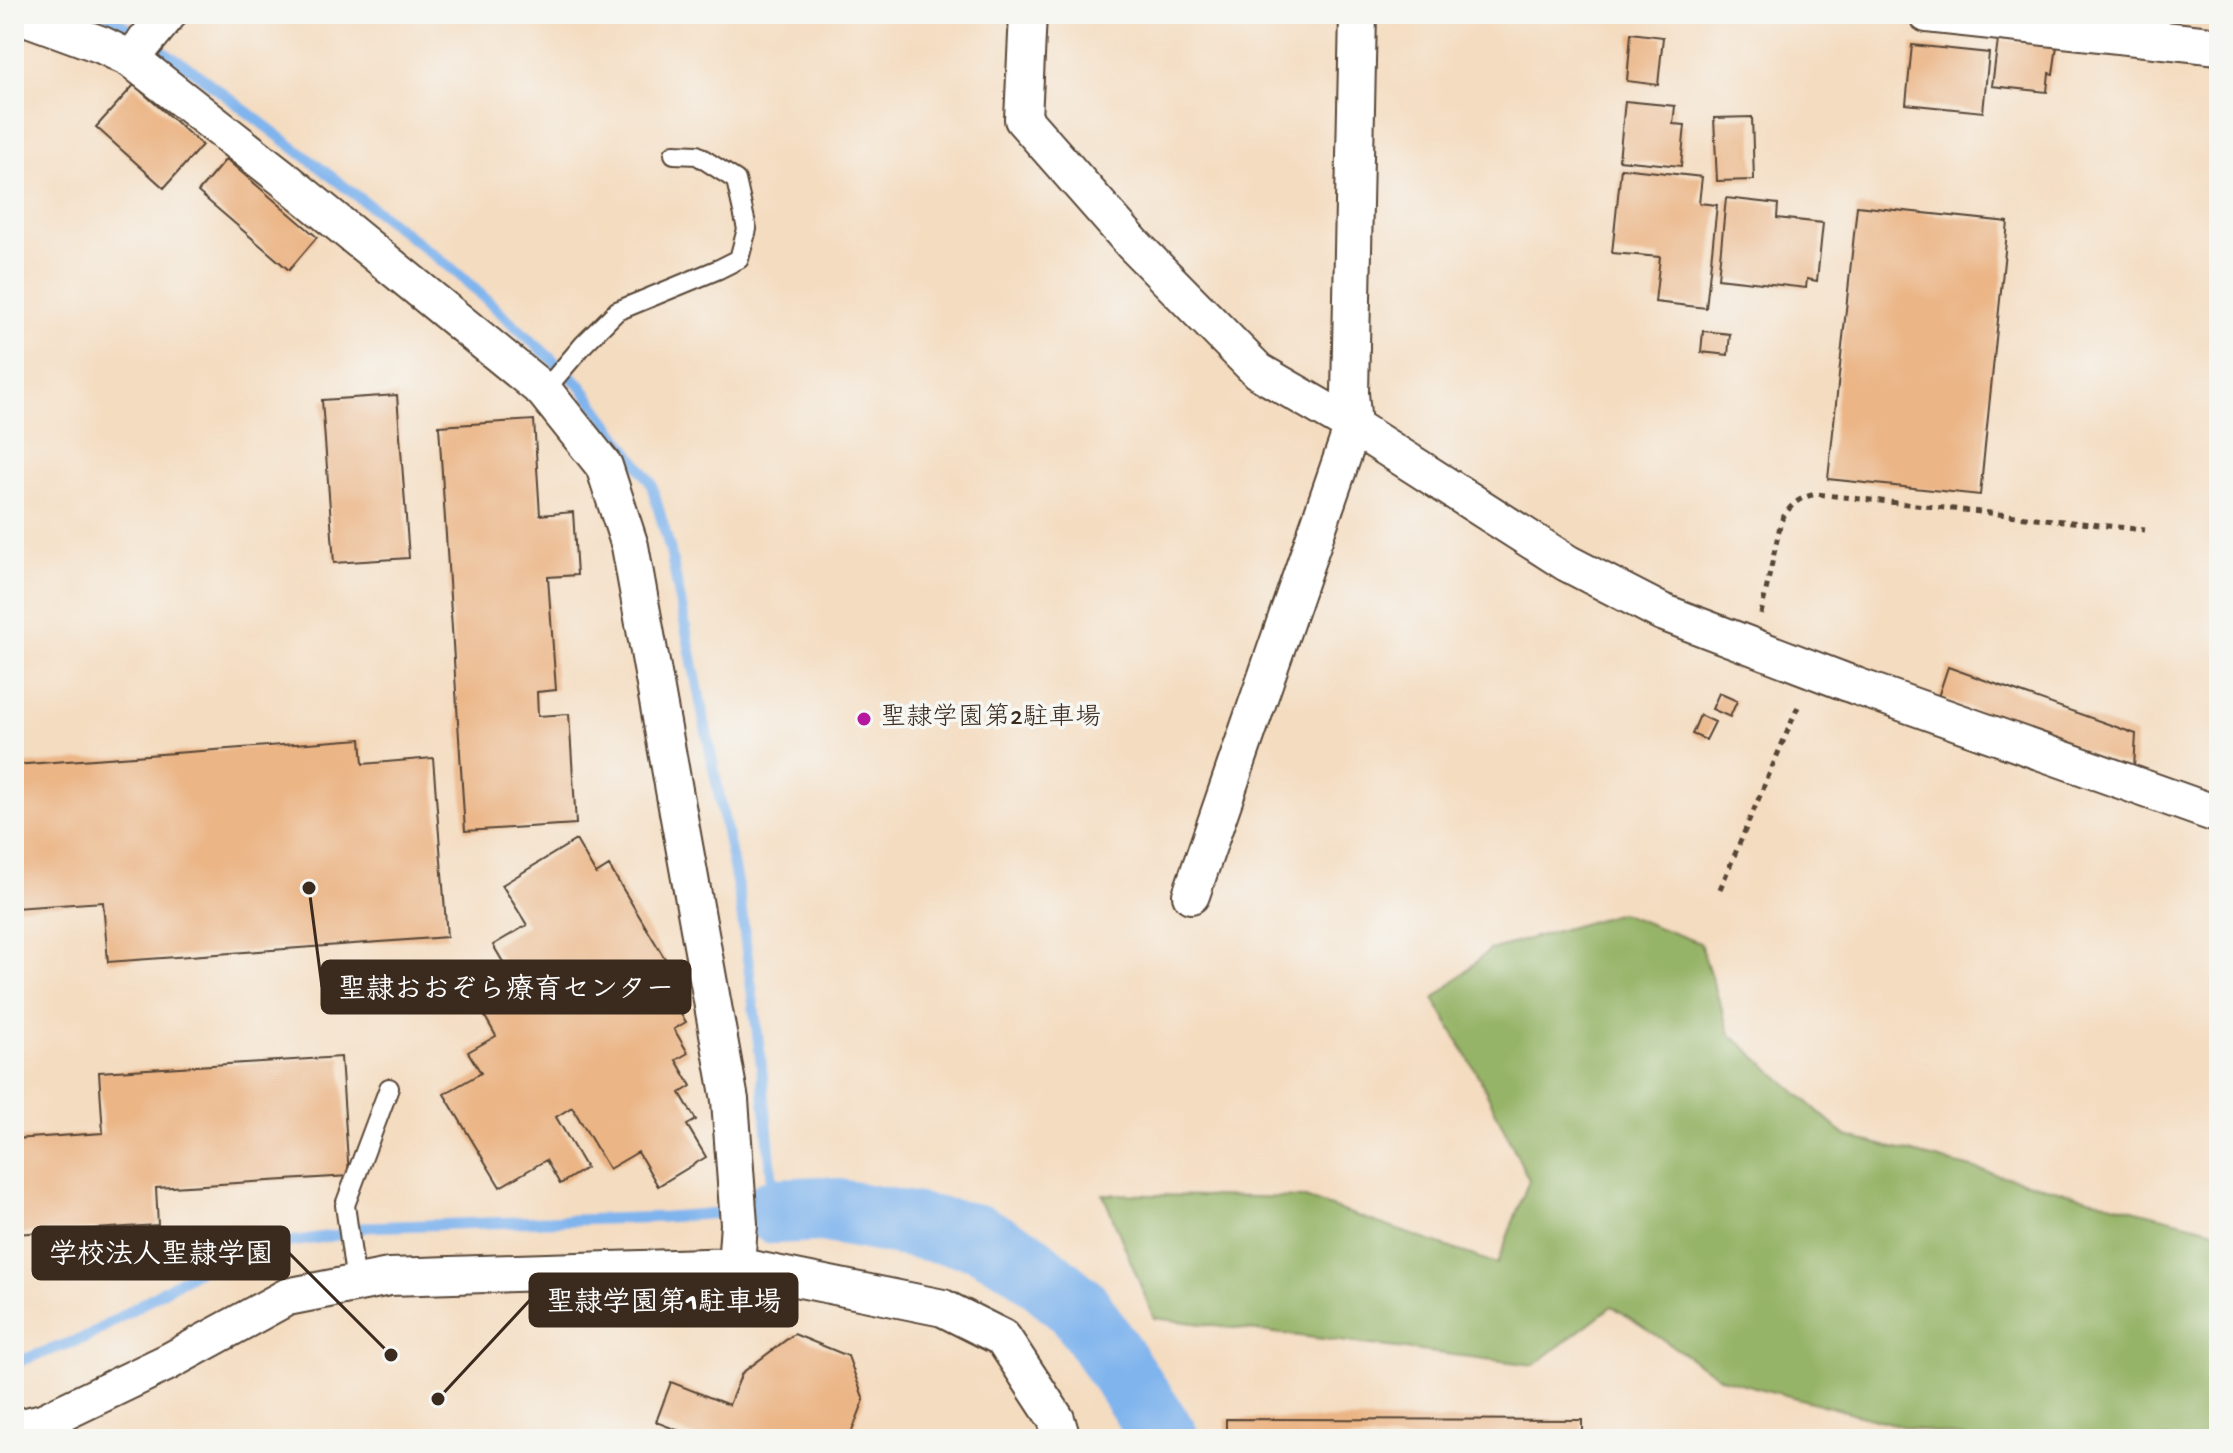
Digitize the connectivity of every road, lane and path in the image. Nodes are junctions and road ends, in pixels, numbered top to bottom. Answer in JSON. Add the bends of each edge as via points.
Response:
{"nodes":[{"id":1,"x":17,"y":14,"type":"edge"},
{"id":2,"x":168,"y":14,"type":"edge"},
{"id":3,"x":1028,"y":14,"type":"edge"},
{"id":4,"x":1358,"y":14,"type":"edge"},
{"id":5,"x":1927,"y":14,"type":"edge"},
{"id":6,"x":2219,"y":46,"type":"edge"},
{"id":7,"x":136,"y":54,"type":"junction"},
{"id":8,"x":674,"y":154,"type":"dead end"},
{"id":9,"x":545,"y":390,"type":"junction"},
{"id":10,"x":1353,"y":426,"type":"junction"},
{"id":11,"x":2145,"y":530,"type":"dead end"},
{"id":12,"x":1751,"y":646,"type":"junction"},
{"id":13,"x":1813,"y":669,"type":"junction"},
{"id":14,"x":2219,"y":815,"type":"edge"},
{"id":15,"x":1720,"y":889,"type":"dead end"},
{"id":16,"x":1191,"y":895,"type":"dead end"},
{"id":17,"x":389,"y":1088,"type":"dead end"},
{"id":18,"x":736,"y":1266,"type":"junction"},
{"id":19,"x":354,"y":1270,"type":"junction"},
{"id":20,"x":14,"y":1429,"type":"edge"},
{"id":21,"x":1062,"y":1439,"type":"edge"}],
"edges":[{"from":1,"to":7,"type":"street"},
{"from":2,"to":7,"type":"street"},
{"from":3,"to":10,"type":"street","via":[[1023,119],[1133,244],[1258,371]]},
{"from":4,"to":10,"type":"street"},
{"from":5,"to":6,"type":"street"},
{"from":7,"to":9,"type":"street"},
{"from":8,"to":9,"type":"lane","via":[[697,155],[736,180],[747,229],[739,259],[617,311]]},
{"from":9,"to":18,"type":"street","via":[[604,466],[630,546],[730,1100],[739,1224]]},
{"from":10,"to":12,"type":"street","via":[[1567,563],[1662,612]]},
{"from":10,"to":16,"type":"street"},
{"from":11,"to":12,"type":"path","via":[[1816,494],[1801,498],[1781,521]]},
{"from":12,"to":13,"type":"street"},
{"from":13,"to":14,"type":"street"},
{"from":13,"to":15,"type":"path"},
{"from":17,"to":19,"type":"lane","via":[[345,1205]]},
{"from":18,"to":19,"type":"street","via":[[389,1277]]},
{"from":18,"to":21,"type":"street","via":[[943,1308],[1003,1338],[1056,1419]]},
{"from":19,"to":20,"type":"street","via":[[287,1297],[71,1409]]}]}
